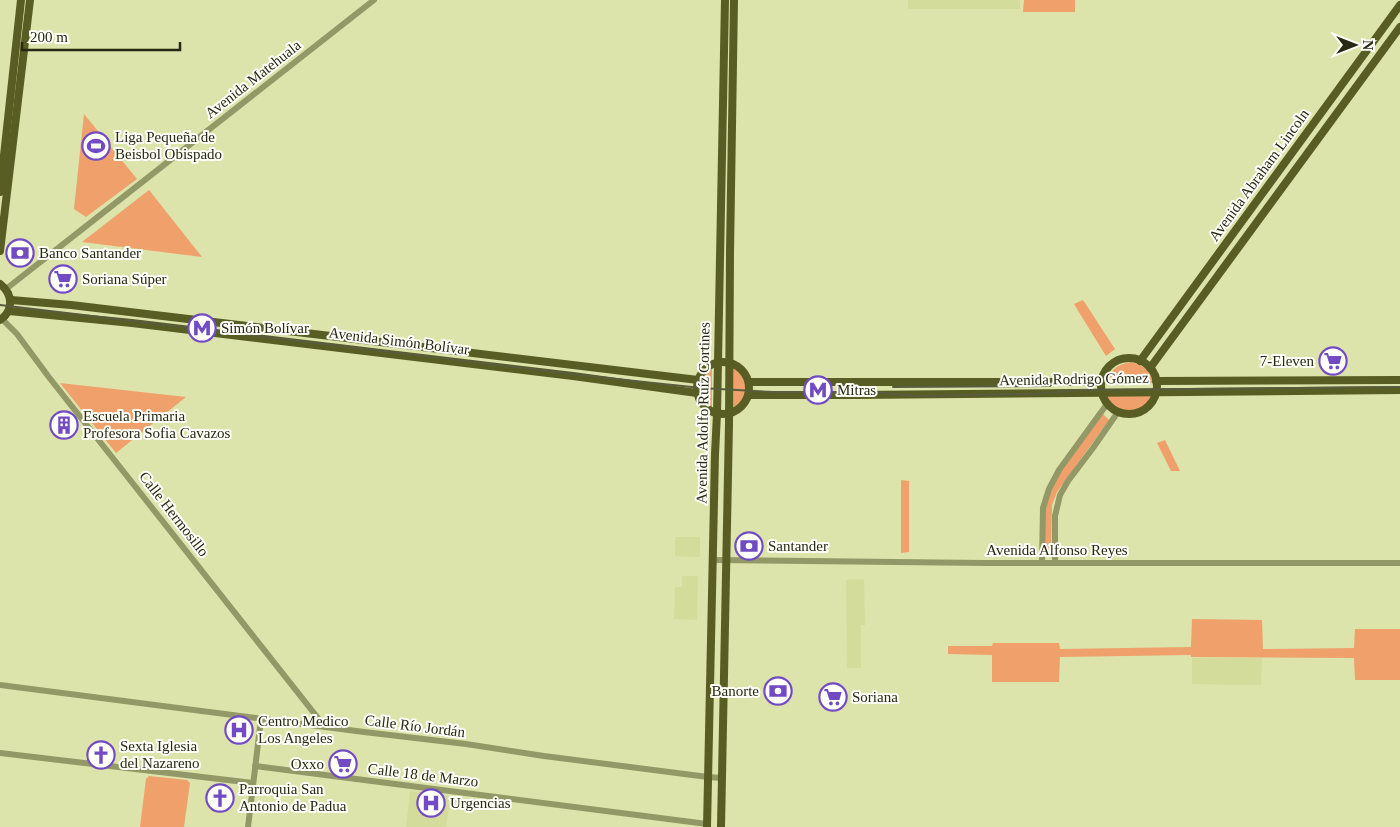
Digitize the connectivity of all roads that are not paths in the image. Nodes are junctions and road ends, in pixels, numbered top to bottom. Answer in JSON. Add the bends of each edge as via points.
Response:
{"nodes":[{"id":1,"x":22,"y":0,"type":"edge"},
{"id":2,"x":30,"y":0,"type":"edge"},
{"id":3,"x":374,"y":0,"type":"edge"},
{"id":4,"x":725,"y":0,"type":"edge"},
{"id":5,"x":734,"y":0,"type":"edge"},
{"id":6,"x":1400,"y":5,"type":"edge"},
{"id":7,"x":1400,"y":27,"type":"edge"},
{"id":8,"x":0,"y":192,"type":"edge"},
{"id":9,"x":0,"y":251,"type":"edge"},
{"id":10,"x":3,"y":287,"type":"edge"},
{"id":11,"x":10,"y":300,"type":"junction"},
{"id":12,"x":9,"y":311,"type":"junction"},
{"id":13,"x":1,"y":320,"type":"edge"},
{"id":14,"x":718,"y":348,"type":"junction"},
{"id":15,"x":730,"y":348,"type":"junction"},
{"id":16,"x":1140,"y":361,"type":"junction"},
{"id":17,"x":718,"y":362,"type":"junction"},
{"id":18,"x":730,"y":363,"type":"junction"},
{"id":19,"x":1150,"y":368,"type":"junction"},
{"id":20,"x":698,"y":380,"type":"junction"},
{"id":21,"x":1400,"y":380,"type":"edge"},
{"id":22,"x":1156,"y":381,"type":"junction"},
{"id":23,"x":749,"y":382,"type":"junction"},
{"id":24,"x":1101,"y":382,"type":"junction"},
{"id":25,"x":1400,"y":390,"type":"edge"},
{"id":26,"x":1156,"y":392,"type":"junction"},
{"id":27,"x":697,"y":393,"type":"junction"},
{"id":28,"x":1102,"y":393,"type":"junction"},
{"id":29,"x":749,"y":395,"type":"junction"},
{"id":30,"x":1108,"y":404,"type":"junction"},
{"id":31,"x":1118,"y":412,"type":"junction"},
{"id":32,"x":717,"y":414,"type":"junction"},
{"id":33,"x":729,"y":414,"type":"junction"},
{"id":34,"x":714,"y":560,"type":"junction"},
{"id":35,"x":727,"y":560,"type":"junction"},
{"id":36,"x":1042,"y":562,"type":"junction"},
{"id":37,"x":1055,"y":563,"type":"junction"},
{"id":38,"x":1400,"y":563,"type":"edge"},
{"id":39,"x":0,"y":685,"type":"edge"},
{"id":40,"x":261,"y":719,"type":"junction"},
{"id":41,"x":325,"y":727,"type":"junction"},
{"id":42,"x":0,"y":753,"type":"edge"},
{"id":43,"x":255,"y":766,"type":"junction"},
{"id":44,"x":708,"y":777,"type":"junction"},
{"id":45,"x":722,"y":778,"type":"junction"},
{"id":46,"x":253,"y":784,"type":"junction"},
{"id":47,"x":707,"y":826,"type":"edge"},
{"id":48,"x":248,"y":827,"type":"edge"},
{"id":49,"x":721,"y":827,"type":"edge"}],
"edges":[{"from":1,"to":8,"type":"main road"},
{"from":2,"to":9,"type":"main road"},
{"from":3,"to":10,"type":"street","name":"Avenida Matehuala"},
{"from":4,"to":14,"type":"main road","name":"Avenida Adolfo Ruíz Cortines"},
{"from":5,"to":15,"type":"main road","name":"Avenida Adolfo Ruíz Cortines"},
{"from":6,"to":16,"type":"main road","name":"Avenida Abraham Lincoln"},
{"from":7,"to":19,"type":"main road"},
{"from":10,"to":11,"type":"main road"},
{"from":11,"to":12,"type":"main road"},
{"from":11,"to":20,"type":"main road","name":"Avenida Simón Bolívar"},
{"from":12,"to":13,"type":"main road"},
{"from":12,"to":27,"type":"main road","name":"Avenida Simón Bolívar","via":[[132,323]]},
{"from":13,"to":41,"type":"street","name":"Calle Hermosillo","via":[[18,334]]},
{"from":14,"to":15,"type":"main road","via":[[723,352]]},
{"from":14,"to":17,"type":"main road","name":"Avenida Adolfo Ruíz Cortines"},
{"from":15,"to":18,"type":"main road","name":"Avenida Adolfo Ruíz Cortines"},
{"from":16,"to":19,"type":"main road"},
{"from":16,"to":24,"type":"main road","via":[[1127,359],[1115,362]]},
{"from":17,"to":18,"type":"main road"},
{"from":17,"to":20,"type":"main road","via":[[705,368]]},
{"from":17,"to":32,"type":"main road","name":"Avenida Adolfo Ruíz Cortines"},
{"from":18,"to":23,"type":"main road","via":[[742,370]]},
{"from":18,"to":33,"type":"main road","name":"Avenida Adolfo Ruíz Cortines"},
{"from":19,"to":22,"type":"main road"},
{"from":20,"to":27,"type":"main road"},
{"from":21,"to":22,"type":"main road","name":"Avenida Rodrigo Gómez"},
{"from":22,"to":26,"type":"main road"},
{"from":23,"to":24,"type":"main road","name":"Avenida Rodrigo Gómez"},
{"from":23,"to":29,"type":"main road"},
{"from":24,"to":28,"type":"main road"},
{"from":25,"to":26,"type":"main road","name":"Avenida Rodrigo Gómez"},
{"from":26,"to":28,"type":"main road","name":"Avenida Rodrigo Gómez"},
{"from":26,"to":31,"type":"main road","via":[[1144,410],[1132,414]]},
{"from":27,"to":32,"type":"main road","via":[[707,410]]},
{"from":28,"to":29,"type":"main road","name":"Avenida Rodrigo Gómez"},
{"from":28,"to":30,"type":"main road"},
{"from":29,"to":33,"type":"main road","via":[[740,409]]},
{"from":30,"to":31,"type":"main road"},
{"from":30,"to":36,"type":"street","via":[[1048,489],[1043,508]]},
{"from":31,"to":37,"type":"street","via":[[1060,495],[1056,510]]},
{"from":32,"to":33,"type":"main road"},
{"from":32,"to":34,"type":"main road","name":"Avenida Adolfo Ruíz Cortines"},
{"from":33,"to":35,"type":"main road","name":"Avenida Adolfo Ruíz Cortines"},
{"from":34,"to":35,"type":"street","name":"Avenida Alfonso Reyes"},
{"from":34,"to":44,"type":"main road","name":"Avenida Adolfo Ruíz Cortines"},
{"from":35,"to":36,"type":"street","name":"Avenida Alfonso Reyes"},
{"from":35,"to":45,"type":"main road","name":"Avenida Adolfo Ruíz Cortines"},
{"from":36,"to":37,"type":"street","name":"Avenida Alfonso Reyes"},
{"from":37,"to":38,"type":"street","name":"Avenida Alfonso Reyes"},
{"from":39,"to":40,"type":"street","name":"Calle Río Jordán"},
{"from":40,"to":41,"type":"street","name":"Calle Río Jordán"},
{"from":40,"to":43,"type":"street"},
{"from":41,"to":44,"type":"street","name":"Calle Río Jordán"},
{"from":42,"to":46,"type":"street"},
{"from":43,"to":46,"type":"street"},
{"from":43,"to":47,"type":"street","name":"Calle 18 de Marzo"},
{"from":44,"to":45,"type":"street","name":"Calle Río Jordán"},
{"from":44,"to":47,"type":"main road","name":"Avenida Adolfo Ruíz Cortines"},
{"from":45,"to":49,"type":"main road","name":"Avenida Adolfo Ruíz Cortines"},
{"from":46,"to":48,"type":"street"}]}
